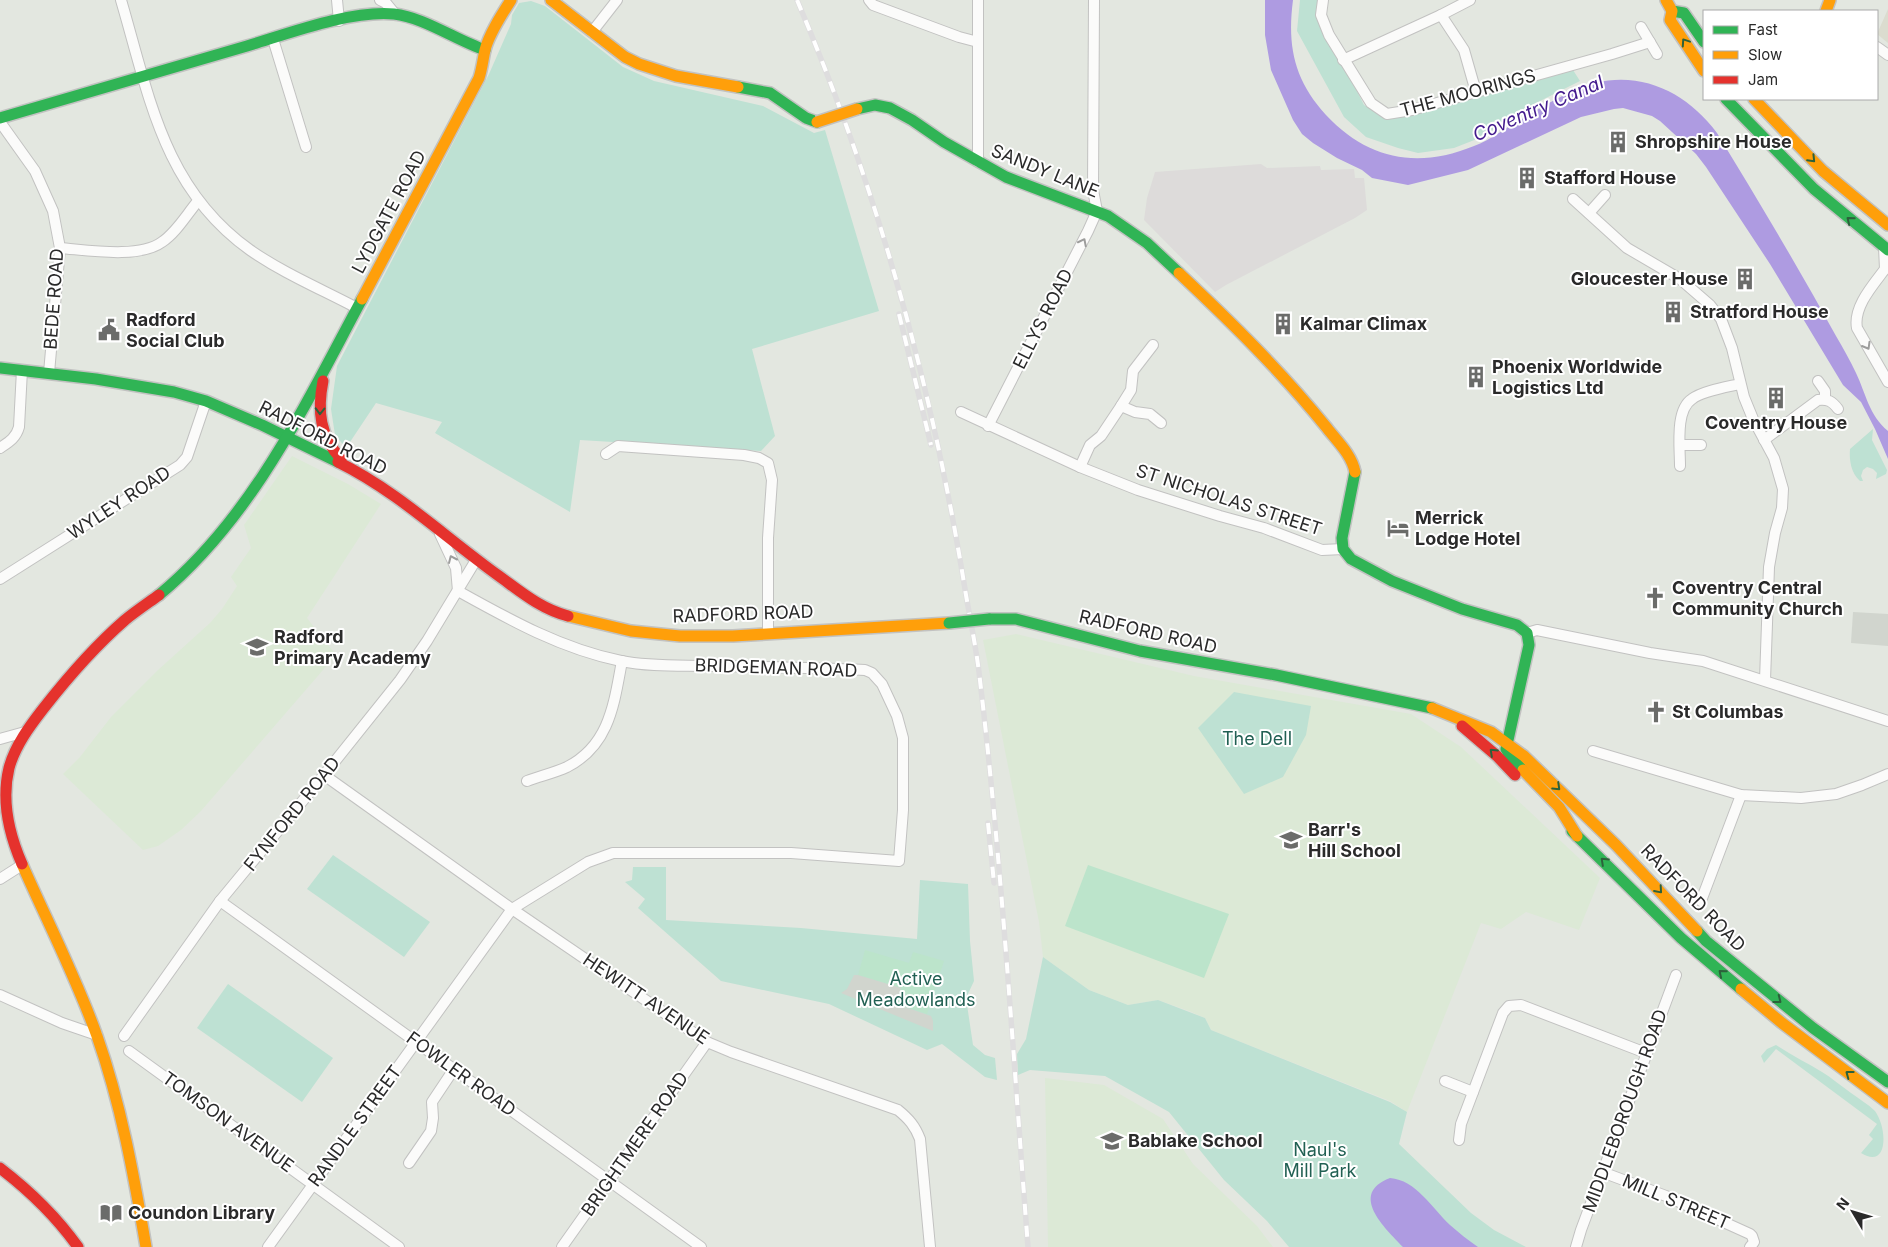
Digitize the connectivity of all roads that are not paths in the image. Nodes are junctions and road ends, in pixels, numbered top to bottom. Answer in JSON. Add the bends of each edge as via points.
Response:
{"nodes":[{"id":1,"x":121,"y":0,"type":"edge"},
{"id":2,"x":337,"y":0,"type":"edge"},
{"id":3,"x":380,"y":0,"type":"edge"},
{"id":4,"x":511,"y":0,"type":"edge"},
{"id":5,"x":551,"y":0,"type":"edge"},
{"id":6,"x":617,"y":0,"type":"edge"},
{"id":7,"x":869,"y":0,"type":"edge"},
{"id":8,"x":978,"y":0,"type":"edge"},
{"id":9,"x":1094,"y":0,"type":"edge"},
{"id":10,"x":1324,"y":0,"type":"edge"},
{"id":11,"x":1470,"y":0,"type":"edge"},
{"id":12,"x":1666,"y":0,"type":"edge"},
{"id":13,"x":1672,"y":11,"type":"junction"},
{"id":14,"x":395,"y":14,"type":"junction"},
{"id":15,"x":1441,"y":15,"type":"junction"},
{"id":16,"x":339,"y":21,"type":"junction"},
{"id":17,"x":1641,"y":27,"type":"dead end"},
{"id":18,"x":592,"y":32,"type":"junction"},
{"id":19,"x":273,"y":39,"type":"junction"},
{"id":20,"x":1703,"y":41,"type":"edge"},
{"id":21,"x":978,"y":42,"type":"junction"},
{"id":22,"x":1650,"y":42,"type":"junction"},
{"id":23,"x":485,"y":50,"type":"junction"},
{"id":24,"x":1657,"y":54,"type":"dead end"},
{"id":25,"x":1344,"y":60,"type":"junction"},
{"id":26,"x":1703,"y":70,"type":"edge"},
{"id":27,"x":143,"y":76,"type":"junction"},
{"id":28,"x":1476,"y":92,"type":"junction"},
{"id":29,"x":1727,"y":100,"type":"edge"},
{"id":30,"x":1759,"y":101,"type":"edge"},
{"id":31,"x":0,"y":118,"type":"edge"},
{"id":32,"x":1746,"y":120,"type":"junction"},
{"id":33,"x":0,"y":122,"type":"edge"},
{"id":34,"x":306,"y":146,"type":"dead end"},
{"id":35,"x":978,"y":162,"type":"junction"},
{"id":36,"x":1605,"y":196,"type":"dead end"},
{"id":37,"x":1573,"y":199,"type":"dead end"},
{"id":38,"x":198,"y":201,"type":"junction"},
{"id":39,"x":1097,"y":211,"type":"junction"},
{"id":40,"x":1589,"y":213,"type":"junction"},
{"id":41,"x":1888,"y":225,"type":"edge"},
{"id":42,"x":60,"y":248,"type":"junction"},
{"id":43,"x":1886,"y":248,"type":"edge"},
{"id":44,"x":1887,"y":268,"type":"edge"},
{"id":45,"x":357,"y":308,"type":"junction"},
{"id":46,"x":1153,"y":345,"type":"dead end"},
{"id":47,"x":328,"y":363,"type":"junction"},
{"id":48,"x":0,"y":368,"type":"edge"},
{"id":49,"x":22,"y":370,"type":"junction"},
{"id":50,"x":49,"y":373,"type":"junction"},
{"id":51,"x":1818,"y":381,"type":"dead end"},
{"id":52,"x":1888,"y":382,"type":"edge"},
{"id":53,"x":1740,"y":384,"type":"junction"},
{"id":54,"x":1825,"y":399,"type":"junction"},
{"id":55,"x":206,"y":401,"type":"junction"},
{"id":56,"x":1121,"y":406,"type":"junction"},
{"id":57,"x":1838,"y":409,"type":"dead end"},
{"id":58,"x":961,"y":412,"type":"dead end"},
{"id":59,"x":1161,"y":423,"type":"dead end"},
{"id":60,"x":988,"y":426,"type":"junction"},
{"id":61,"x":287,"y":436,"type":"junction"},
{"id":62,"x":1764,"y":440,"type":"junction"},
{"id":63,"x":1680,"y":445,"type":"junction"},
{"id":64,"x":1700,"y":445,"type":"dead end"},
{"id":65,"x":0,"y":448,"type":"edge"},
{"id":66,"x":606,"y":454,"type":"dead end"},
{"id":67,"x":1080,"y":466,"type":"junction"},
{"id":68,"x":1680,"y":466,"type":"dead end"},
{"id":69,"x":358,"y":472,"type":"junction"},
{"id":70,"x":437,"y":528,"type":"junction"},
{"id":71,"x":1342,"y":549,"type":"junction"},
{"id":72,"x":476,"y":560,"type":"junction"},
{"id":73,"x":0,"y":579,"type":"edge"},
{"id":74,"x":458,"y":591,"type":"junction"},
{"id":75,"x":768,"y":632,"type":"junction"},
{"id":76,"x":1527,"y":633,"type":"junction"},
{"id":77,"x":622,"y":661,"type":"junction"},
{"id":78,"x":1765,"y":680,"type":"junction"},
{"id":79,"x":1451,"y":718,"type":"junction"},
{"id":80,"x":1888,"y":721,"type":"edge"},
{"id":81,"x":25,"y":732,"type":"junction"},
{"id":82,"x":0,"y":738,"type":"edge"},
{"id":83,"x":1508,"y":742,"type":"junction"},
{"id":84,"x":1593,"y":751,"type":"dead end"},
{"id":85,"x":1888,"y":774,"type":"edge"},
{"id":86,"x":324,"y":775,"type":"junction"},
{"id":87,"x":527,"y":781,"type":"dead end"},
{"id":88,"x":1741,"y":795,"type":"junction"},
{"id":89,"x":1577,"y":836,"type":"junction"},
{"id":90,"x":22,"y":865,"type":"junction"},
{"id":91,"x":0,"y":879,"type":"edge"},
{"id":92,"x":220,"y":901,"type":"junction"},
{"id":93,"x":1701,"y":901,"type":"dead end"},
{"id":94,"x":512,"y":909,"type":"junction"},
{"id":95,"x":1676,"y":975,"type":"dead end"},
{"id":96,"x":0,"y":995,"type":"edge"},
{"id":97,"x":97,"y":1035,"type":"junction"},
{"id":98,"x":124,"y":1036,"type":"dead end"},
{"id":99,"x":416,"y":1042,"type":"junction"},
{"id":100,"x":707,"y":1042,"type":"junction"},
{"id":101,"x":129,"y":1051,"type":"dead end"},
{"id":102,"x":1646,"y":1053,"type":"junction"},
{"id":103,"x":454,"y":1069,"type":"junction"},
{"id":104,"x":1445,"y":1081,"type":"dead end"},
{"id":105,"x":1888,"y":1082,"type":"edge"},
{"id":106,"x":1473,"y":1092,"type":"junction"},
{"id":107,"x":1888,"y":1103,"type":"edge"},
{"id":108,"x":1459,"y":1140,"type":"dead end"},
{"id":109,"x":409,"y":1163,"type":"dead end"},
{"id":110,"x":0,"y":1168,"type":"edge"},
{"id":111,"x":1602,"y":1172,"type":"junction"},
{"id":112,"x":609,"y":1180,"type":"junction"},
{"id":113,"x":313,"y":1183,"type":"junction"},
{"id":114,"x":78,"y":1247,"type":"edge"},
{"id":115,"x":146,"y":1247,"type":"edge"},
{"id":116,"x":268,"y":1247,"type":"edge"},
{"id":117,"x":399,"y":1247,"type":"edge"},
{"id":118,"x":562,"y":1247,"type":"edge"},
{"id":119,"x":701,"y":1247,"type":"edge"},
{"id":120,"x":930,"y":1247,"type":"edge"},
{"id":121,"x":1576,"y":1247,"type":"edge"},
{"id":122,"x":1750,"y":1247,"type":"edge"}],
"edges":[{"from":1,"to":27,"type":"street"},
{"from":2,"to":16,"type":"street"},
{"from":3,"to":14,"type":"street"},
{"from":4,"to":23,"type":"street","name":"LYDGATE ROAD"},
{"from":5,"to":18,"type":"street","name":"SANDY LANE"},
{"from":6,"to":18,"type":"street"},
{"from":7,"to":21,"type":"street","via":[[873,5]]},
{"from":8,"to":21,"type":"street"},
{"from":9,"to":39,"type":"street","via":[[1093,190]]},
{"from":10,"to":25,"type":"street","name":"THE MOORINGS","via":[[1321,15]]},
{"from":11,"to":15,"type":"street"},
{"from":12,"to":13,"type":"street"},
{"from":13,"to":20,"type":"street","via":[[1684,13]]},
{"from":26,"to":13,"type":"street","one_way":true,"via":[[1670,20]]},
{"from":14,"to":16,"type":"street","via":[[369,13]]},
{"from":14,"to":23,"type":"street","via":[[412,16]]},
{"from":15,"to":25,"type":"street"},
{"from":15,"to":28,"type":"street","via":[[1464,50]]},
{"from":16,"to":19,"type":"street"},
{"from":17,"to":22,"type":"street"},
{"from":18,"to":35,"type":"street","name":"SANDY LANE","bridge":true,"via":[[639,64],[676,76],[770,93],[817,122],[875,105],[890,108]]},
{"from":19,"to":27,"type":"street"},
{"from":19,"to":34,"type":"street"},
{"from":21,"to":35,"type":"street"},
{"from":22,"to":24,"type":"street"},
{"from":22,"to":28,"type":"street","name":"THE MOORINGS"},
{"from":23,"to":45,"type":"street","name":"LYDGATE ROAD","via":[[479,78],[468,102]]},
{"from":25,"to":28,"type":"street","name":"THE MOORINGS","via":[[1371,103],[1387,114]]},
{"from":27,"to":31,"type":"street"},
{"from":27,"to":38,"type":"street","via":[[161,134]]},
{"from":29,"to":32,"type":"street"},
{"from":30,"to":32,"type":"street"},
{"from":30,"to":41,"type":"street","one_way":true,"via":[[1823,171]]},
{"from":43,"to":32,"type":"street","one_way":true,"via":[[1814,189]]},
{"from":33,"to":42,"type":"street","name":"BEDE ROAD","via":[[35,171],[53,211]]},
{"from":35,"to":39,"type":"street","name":"SANDY LANE","via":[[1006,177]]},
{"from":36,"to":40,"type":"street"},
{"from":37,"to":40,"type":"street"},
{"from":38,"to":42,"type":"street","via":[[162,243],[149,248],[114,252]]},
{"from":38,"to":45,"type":"street","via":[[250,250],[276,267]]},
{"from":60,"to":39,"type":"street","name":"ELLYS ROAD","one_way":true},
{"from":39,"to":71,"type":"street","name":"SANDY LANE","via":[[1147,243],[1244,334],[1345,451],[1356,475]]},
{"from":40,"to":53,"type":"street","via":[[1627,248],[1668,271],[1710,305],[1726,331]]},
{"from":42,"to":50,"type":"street","name":"BEDE ROAD"},
{"from":43,"to":44,"type":"street"},
{"from":44,"to":52,"type":"street","one_way":true,"via":[[1872,286],[1855,318],[1857,328]]},
{"from":45,"to":47,"type":"street","name":"LYDGATE ROAD"},
{"from":46,"to":56,"type":"street","via":[[1133,371],[1131,390]]},
{"from":47,"to":61,"type":"street","name":"LYDGATE ROAD"},
{"from":47,"to":69,"type":"street","one_way":true,"via":[[319,406],[321,430],[337,455]]},
{"from":48,"to":49,"type":"street","name":"RADFORD ROAD"},
{"from":49,"to":50,"type":"street","name":"RADFORD ROAD"},
{"from":49,"to":65,"type":"street","via":[[19,426],[16,435]]},
{"from":50,"to":55,"type":"street","name":"RADFORD ROAD","via":[[142,386]]},
{"from":51,"to":54,"type":"street","via":[[1825,391]]},
{"from":53,"to":62,"type":"street"},
{"from":53,"to":63,"type":"street","via":[[1690,399],[1682,412]]},
{"from":54,"to":57,"type":"street"},
{"from":54,"to":62,"type":"street","via":[[1818,400]]},
{"from":55,"to":61,"type":"street","name":"RADFORD ROAD"},
{"from":55,"to":73,"type":"street","name":"WYLEY ROAD","via":[[187,457],[180,464]]},
{"from":56,"to":59,"type":"street","via":[[1150,414]]},
{"from":56,"to":67,"type":"street","via":[[1101,436],[1090,445]]},
{"from":58,"to":60,"type":"street","name":"ST NICHOLAS STREET"},
{"from":60,"to":67,"type":"street","name":"ST NICHOLAS STREET"},
{"from":61,"to":69,"type":"street","name":"RADFORD ROAD"},
{"from":61,"to":81,"type":"street","name":"LYDGATE ROAD","via":[[219,536],[180,576],[80,663]]},
{"from":62,"to":78,"type":"street","via":[[1784,489],[1769,567]]},
{"from":63,"to":64,"type":"street"},
{"from":63,"to":68,"type":"street"},
{"from":66,"to":75,"type":"street","via":[[618,446],[744,455],[768,462],[772,480]]},
{"from":67,"to":71,"type":"street","name":"ST NICHOLAS STREET","via":[[1138,490],[1264,528],[1322,550]]},
{"from":69,"to":70,"type":"street","name":"RADFORD ROAD"},
{"from":70,"to":72,"type":"street","name":"RADFORD ROAD"},
{"from":74,"to":70,"type":"street","one_way":true,"via":[[456,568]]},
{"from":71,"to":76,"type":"street","name":"ST NICHOLAS STREET","via":[[1364,568],[1392,581],[1517,626]]},
{"from":72,"to":74,"type":"street","name":"FYNFORD ROAD"},
{"from":72,"to":75,"type":"street","name":"RADFORD ROAD","via":[[539,605],[595,624],[631,632],[680,636]]},
{"from":74,"to":77,"type":"street","name":"BRIDGEMAN ROAD","via":[[564,645]]},
{"from":74,"to":86,"type":"street","name":"FYNFORD ROAD","via":[[400,680]]},
{"from":75,"to":79,"type":"street","name":"RADFORD ROAD","bridge":true,"via":[[1016,620],[1140,650],[1432,708]]},
{"from":76,"to":78,"type":"street","name":"ST NICHOLAS STREET","via":[[1537,630],[1703,661]]},
{"from":76,"to":83,"type":"street","via":[[1529,645]]},
{"from":77,"to":87,"type":"street","via":[[615,702],[601,737],[580,760]]},
{"from":77,"to":94,"type":"street","name":"BRIDGEMAN ROAD","via":[[865,670],[872,673],[882,684],[903,738],[899,861],[791,853],[614,853],[588,862]]},
{"from":78,"to":80,"type":"street","name":"ST NICHOLAS STREET"},
{"from":79,"to":83,"type":"street","name":"RADFORD ROAD","via":[[1491,732]]},
{"from":89,"to":79,"type":"street","name":"RADFORD ROAD","one_way":true,"via":[[1497,756]]},
{"from":81,"to":82,"type":"street"},
{"from":81,"to":90,"type":"street","name":"LYDGATE ROAD","via":[[13,756],[5,801],[8,829]]},
{"from":83,"to":89,"type":"street","name":"RADFORD ROAD","via":[[1506,749],[1512,760],[1559,807]]},
{"from":83,"to":105,"type":"street","name":"RADFORD ROAD","one_way":true,"via":[[1616,845],[1706,941],[1813,1028]]},
{"from":84,"to":88,"type":"street"},
{"from":85,"to":88,"type":"street","via":[[1836,794],[1802,798]]},
{"from":86,"to":92,"type":"street","name":"FYNFORD ROAD"},
{"from":86,"to":94,"type":"street","name":"HEWITT AVENUE"},
{"from":88,"to":93,"type":"street"},
{"from":107,"to":89,"type":"street","name":"RADFORD ROAD","one_way":true,"via":[[1788,1028],[1681,938]]},
{"from":90,"to":91,"type":"street"},
{"from":90,"to":97,"type":"street","name":"LYDGATE ROAD"},
{"from":92,"to":98,"type":"street","name":"FYNFORD ROAD"},
{"from":92,"to":99,"type":"street","name":"FOWLER ROAD"},
{"from":94,"to":99,"type":"street","name":"RANDLE STREET"},
{"from":94,"to":100,"type":"street","name":"HEWITT AVENUE"},
{"from":95,"to":102,"type":"street","name":"MIDDLEBOROUGH ROAD"},
{"from":96,"to":97,"type":"street"},
{"from":97,"to":115,"type":"street","name":"LYDGATE ROAD","via":[[125,1138]]},
{"from":99,"to":103,"type":"street","name":"FOWLER ROAD"},
{"from":99,"to":113,"type":"street","name":"RANDLE STREET"},
{"from":100,"to":112,"type":"street","name":"BRIGHTMERE ROAD"},
{"from":100,"to":120,"type":"street","name":"HEWITT AVENUE","via":[[886,1105],[909,1119],[920,1139]]},
{"from":101,"to":113,"type":"street","name":"TOMSON AVENUE"},
{"from":102,"to":106,"type":"street","via":[[1521,1005],[1512,1005],[1502,1014]]},
{"from":102,"to":111,"type":"street","name":"MIDDLEBOROUGH ROAD"},
{"from":103,"to":109,"type":"street","via":[[432,1102],[431,1131]]},
{"from":103,"to":112,"type":"street","name":"FOWLER ROAD"},
{"from":104,"to":106,"type":"street"},
{"from":106,"to":108,"type":"street","via":[[1461,1124]]},
{"from":110,"to":114,"type":"street","via":[[51,1212]]},
{"from":111,"to":121,"type":"street","name":"MIDDLEBOROUGH ROAD"},
{"from":111,"to":122,"type":"street","name":"MILL STREET","via":[[1666,1196],[1750,1234],[1754,1242]]},
{"from":112,"to":118,"type":"street","name":"BRIGHTMERE ROAD"},
{"from":112,"to":119,"type":"street","name":"FOWLER ROAD"},
{"from":113,"to":116,"type":"street","name":"RANDLE STREET"},
{"from":113,"to":117,"type":"street","name":"TOMSON AVENUE"}]}
